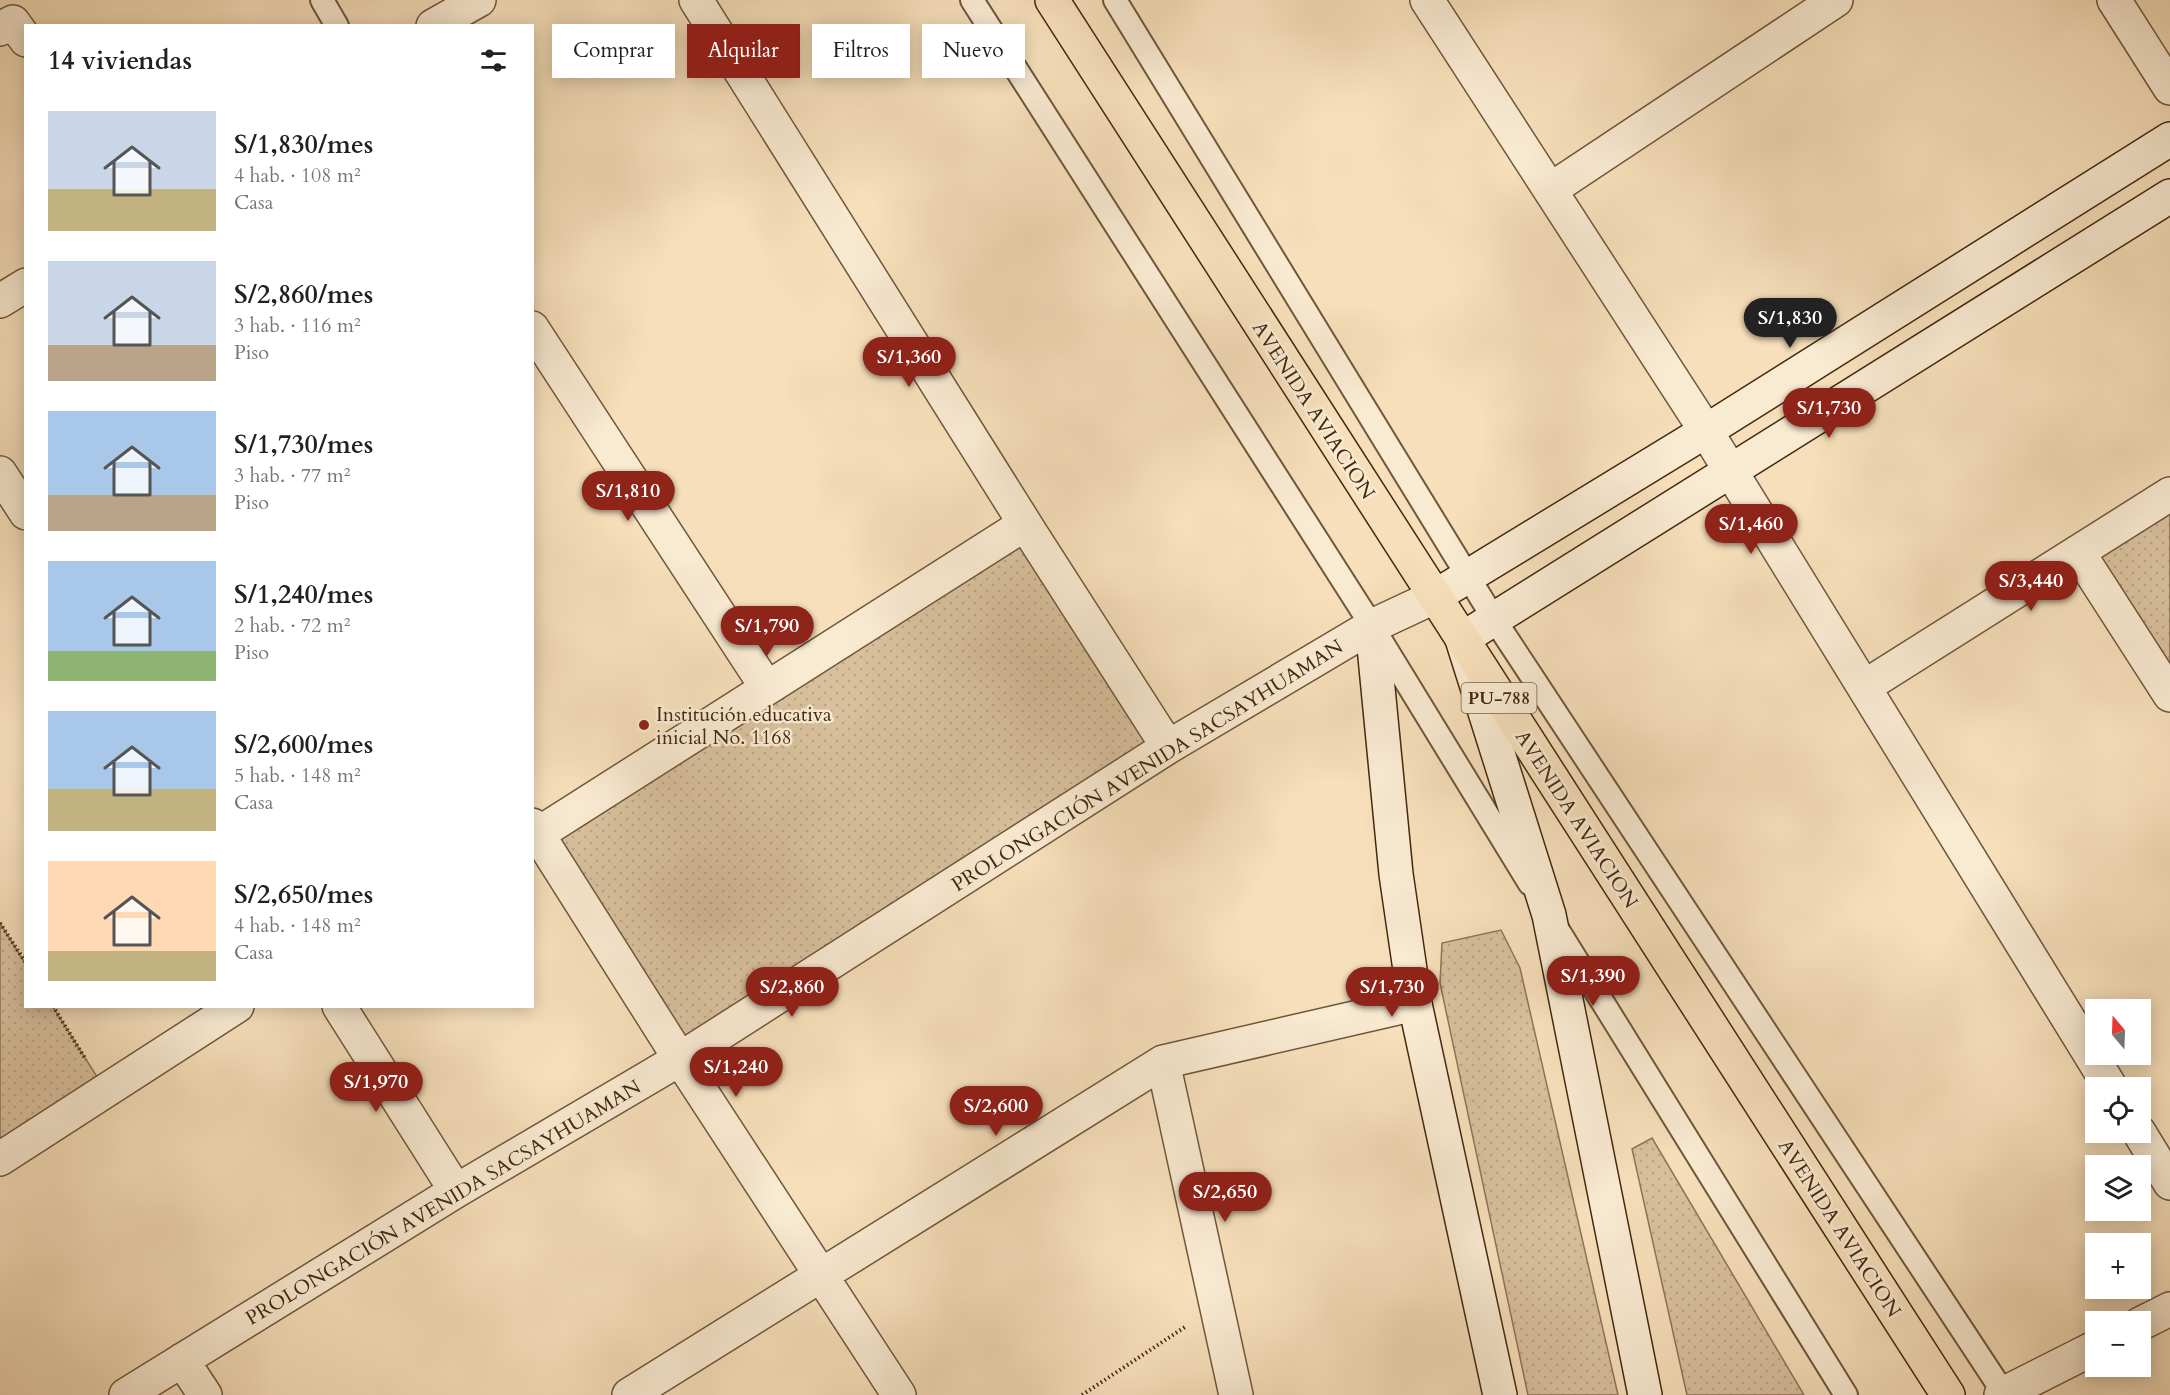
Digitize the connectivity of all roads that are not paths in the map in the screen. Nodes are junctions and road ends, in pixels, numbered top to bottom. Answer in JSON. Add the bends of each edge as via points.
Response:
{"nodes":[{"id":1,"x":322,"y":0,"type":"edge"},
{"id":2,"x":479,"y":0,"type":"edge"},
{"id":3,"x":696,"y":0,"type":"edge"},
{"id":4,"x":972,"y":0,"type":"edge"},
{"id":5,"x":1052,"y":0,"type":"edge"},
{"id":6,"x":1116,"y":0,"type":"edge"},
{"id":7,"x":1427,"y":0,"type":"edge"},
{"id":8,"x":1836,"y":0,"type":"edge"},
{"id":9,"x":2114,"y":0,"type":"edge"},
{"id":10,"x":1801,"y":9,"type":"edge"},
{"id":11,"x":336,"y":24,"type":"edge"},
{"id":12,"x":437,"y":24,"type":"edge"},
{"id":13,"x":0,"y":29,"type":"edge"},
{"id":14,"x":24,"y":37,"type":"edge"},
{"id":15,"x":2170,"y":88,"type":"edge"},
{"id":16,"x":2170,"y":139,"type":"edge"},
{"id":17,"x":1550,"y":190,"type":"junction"},
{"id":18,"x":2170,"y":195,"type":"edge"},
{"id":19,"x":24,"y":286,"type":"edge"},
{"id":20,"x":0,"y":301,"type":"edge"},
{"id":21,"x":534,"y":331,"type":"edge"},
{"id":22,"x":1706,"y":431,"type":"junction"},
{"id":23,"x":1730,"y":471,"type":"junction"},
{"id":24,"x":0,"y":473,"type":"edge"},
{"id":25,"x":2170,"y":494,"type":"edge"},
{"id":26,"x":24,"y":510,"type":"edge"},
{"id":27,"x":1025,"y":524,"type":"junction"},
{"id":28,"x":2078,"y":552,"type":"junction"},
{"id":29,"x":1468,"y":575,"type":"junction"},
{"id":30,"x":1434,"y":597,"type":"junction"},
{"id":31,"x":1494,"y":619,"type":"junction"},
{"id":32,"x":1372,"y":626,"type":"junction"},
{"id":33,"x":1461,"y":639,"type":"junction"},
{"id":34,"x":1864,"y":687,"type":"junction"},
{"id":35,"x":767,"y":688,"type":"junction"},
{"id":36,"x":2170,"y":695,"type":"edge"},
{"id":37,"x":1168,"y":747,"type":"junction"},
{"id":38,"x":535,"y":830,"type":"edge"},
{"id":39,"x":1549,"y":915,"type":"junction"},
{"id":40,"x":1415,"y":1004,"type":"junction"},
{"id":41,"x":234,"y":1008,"type":"edge"},
{"id":42,"x":340,"y":1008,"type":"edge"},
{"id":43,"x":680,"y":1059,"type":"junction"},
{"id":44,"x":1163,"y":1062,"type":"junction"},
{"id":45,"x":2104,"y":1077,"type":"edge"},
{"id":46,"x":2146,"y":1143,"type":"edge"},
{"id":47,"x":0,"y":1159,"type":"edge"},
{"id":48,"x":2170,"y":1183,"type":"edge"},
{"id":49,"x":456,"y":1191,"type":"junction"},
{"id":50,"x":822,"y":1276,"type":"junction"},
{"id":51,"x":2170,"y":1309,"type":"edge"},
{"id":52,"x":2151,"y":1318,"type":"edge"},
{"id":53,"x":2085,"y":1353,"type":"edge"},
{"id":54,"x":182,"y":1360,"type":"junction"},
{"id":55,"x":2003,"y":1394,"type":"edge"},
{"id":56,"x":126,"y":1395,"type":"edge"},
{"id":57,"x":205,"y":1395,"type":"edge"},
{"id":58,"x":629,"y":1395,"type":"edge"},
{"id":59,"x":899,"y":1395,"type":"edge"},
{"id":60,"x":1236,"y":1395,"type":"edge"},
{"id":61,"x":1500,"y":1395,"type":"edge"},
{"id":62,"x":1645,"y":1395,"type":"edge"},
{"id":63,"x":1846,"y":1395,"type":"edge"},
{"id":64,"x":1948,"y":1395,"type":"edge"}],
"edges":[{"from":1,"to":11,"type":"lane"},
{"from":2,"to":12,"type":"street"},
{"from":3,"to":27,"type":"street"},
{"from":4,"to":32,"type":"lane"},
{"from":5,"to":30,"type":"main road","name":"AVENIDA AVIACION","number":"PU-788"},
{"from":6,"to":29,"type":"lane"},
{"from":7,"to":17,"type":"street"},
{"from":8,"to":10,"type":"street"},
{"from":9,"to":15,"type":"street"},
{"from":10,"to":17,"type":"street"},
{"from":13,"to":14,"type":"street","via":[[13,22]]},
{"from":16,"to":22,"type":"street","name":"PROLONGACIÓN AVENIDA SACSAYHUAMAN"},
{"from":17,"to":22,"type":"street"},
{"from":18,"to":23,"type":"street"},
{"from":19,"to":20,"type":"street"},
{"from":21,"to":35,"type":"street"},
{"from":22,"to":23,"type":"street"},
{"from":22,"to":29,"type":"street","name":"PROLONGACIÓN AVENIDA SACSAYHUAMAN"},
{"from":23,"to":31,"type":"street"},
{"from":23,"to":34,"type":"street"},
{"from":24,"to":26,"type":"street"},
{"from":25,"to":28,"type":"street"},
{"from":27,"to":35,"type":"street"},
{"from":27,"to":37,"type":"street"},
{"from":28,"to":34,"type":"street"},
{"from":28,"to":36,"type":"street"},
{"from":29,"to":30,"type":"street","name":"PROLONGACIÓN AVENIDA SACSAYHUAMAN"},
{"from":29,"to":31,"type":"lane"},
{"from":30,"to":32,"type":"street","name":"PROLONGACIÓN AVENIDA SACSAYHUAMAN"},
{"from":30,"to":33,"type":"main road","name":"AVENIDA AVIACION","number":"PU-788"},
{"from":31,"to":33,"type":"street"},
{"from":31,"to":55,"type":"lane"},
{"from":32,"to":37,"type":"street","name":"PROLONGACIÓN AVENIDA SACSAYHUAMAN"},
{"from":32,"to":39,"type":"lane"},
{"from":32,"to":40,"type":"street","via":[[1396,874]]},
{"from":33,"to":39,"type":"street"},
{"from":33,"to":64,"type":"main road","name":"AVENIDA AVIACION","number":"PU-788"},
{"from":34,"to":45,"type":"street"},
{"from":35,"to":38,"type":"street"},
{"from":37,"to":43,"type":"street","name":"PROLONGACIÓN AVENIDA SACSAYHUAMAN"},
{"from":38,"to":43,"type":"street"},
{"from":39,"to":62,"type":"street"},
{"from":39,"to":63,"type":"lane"},
{"from":40,"to":44,"type":"street"},
{"from":40,"to":61,"type":"street"},
{"from":41,"to":47,"type":"street"},
{"from":42,"to":49,"type":"street"},
{"from":43,"to":49,"type":"street","name":"PROLONGACIÓN AVENIDA SACSAYHUAMAN"},
{"from":43,"to":50,"type":"street"},
{"from":44,"to":50,"type":"street"},
{"from":44,"to":60,"type":"street"},
{"from":46,"to":48,"type":"street"},
{"from":49,"to":54,"type":"street","name":"PROLONGACIÓN AVENIDA SACSAYHUAMAN"},
{"from":50,"to":58,"type":"street"},
{"from":50,"to":59,"type":"street"},
{"from":51,"to":52,"type":"street"},
{"from":53,"to":55,"type":"street"},
{"from":54,"to":56,"type":"street","name":"PROLONGACIÓN AVENIDA SACSAYHUAMAN"},
{"from":54,"to":57,"type":"street"}]}
